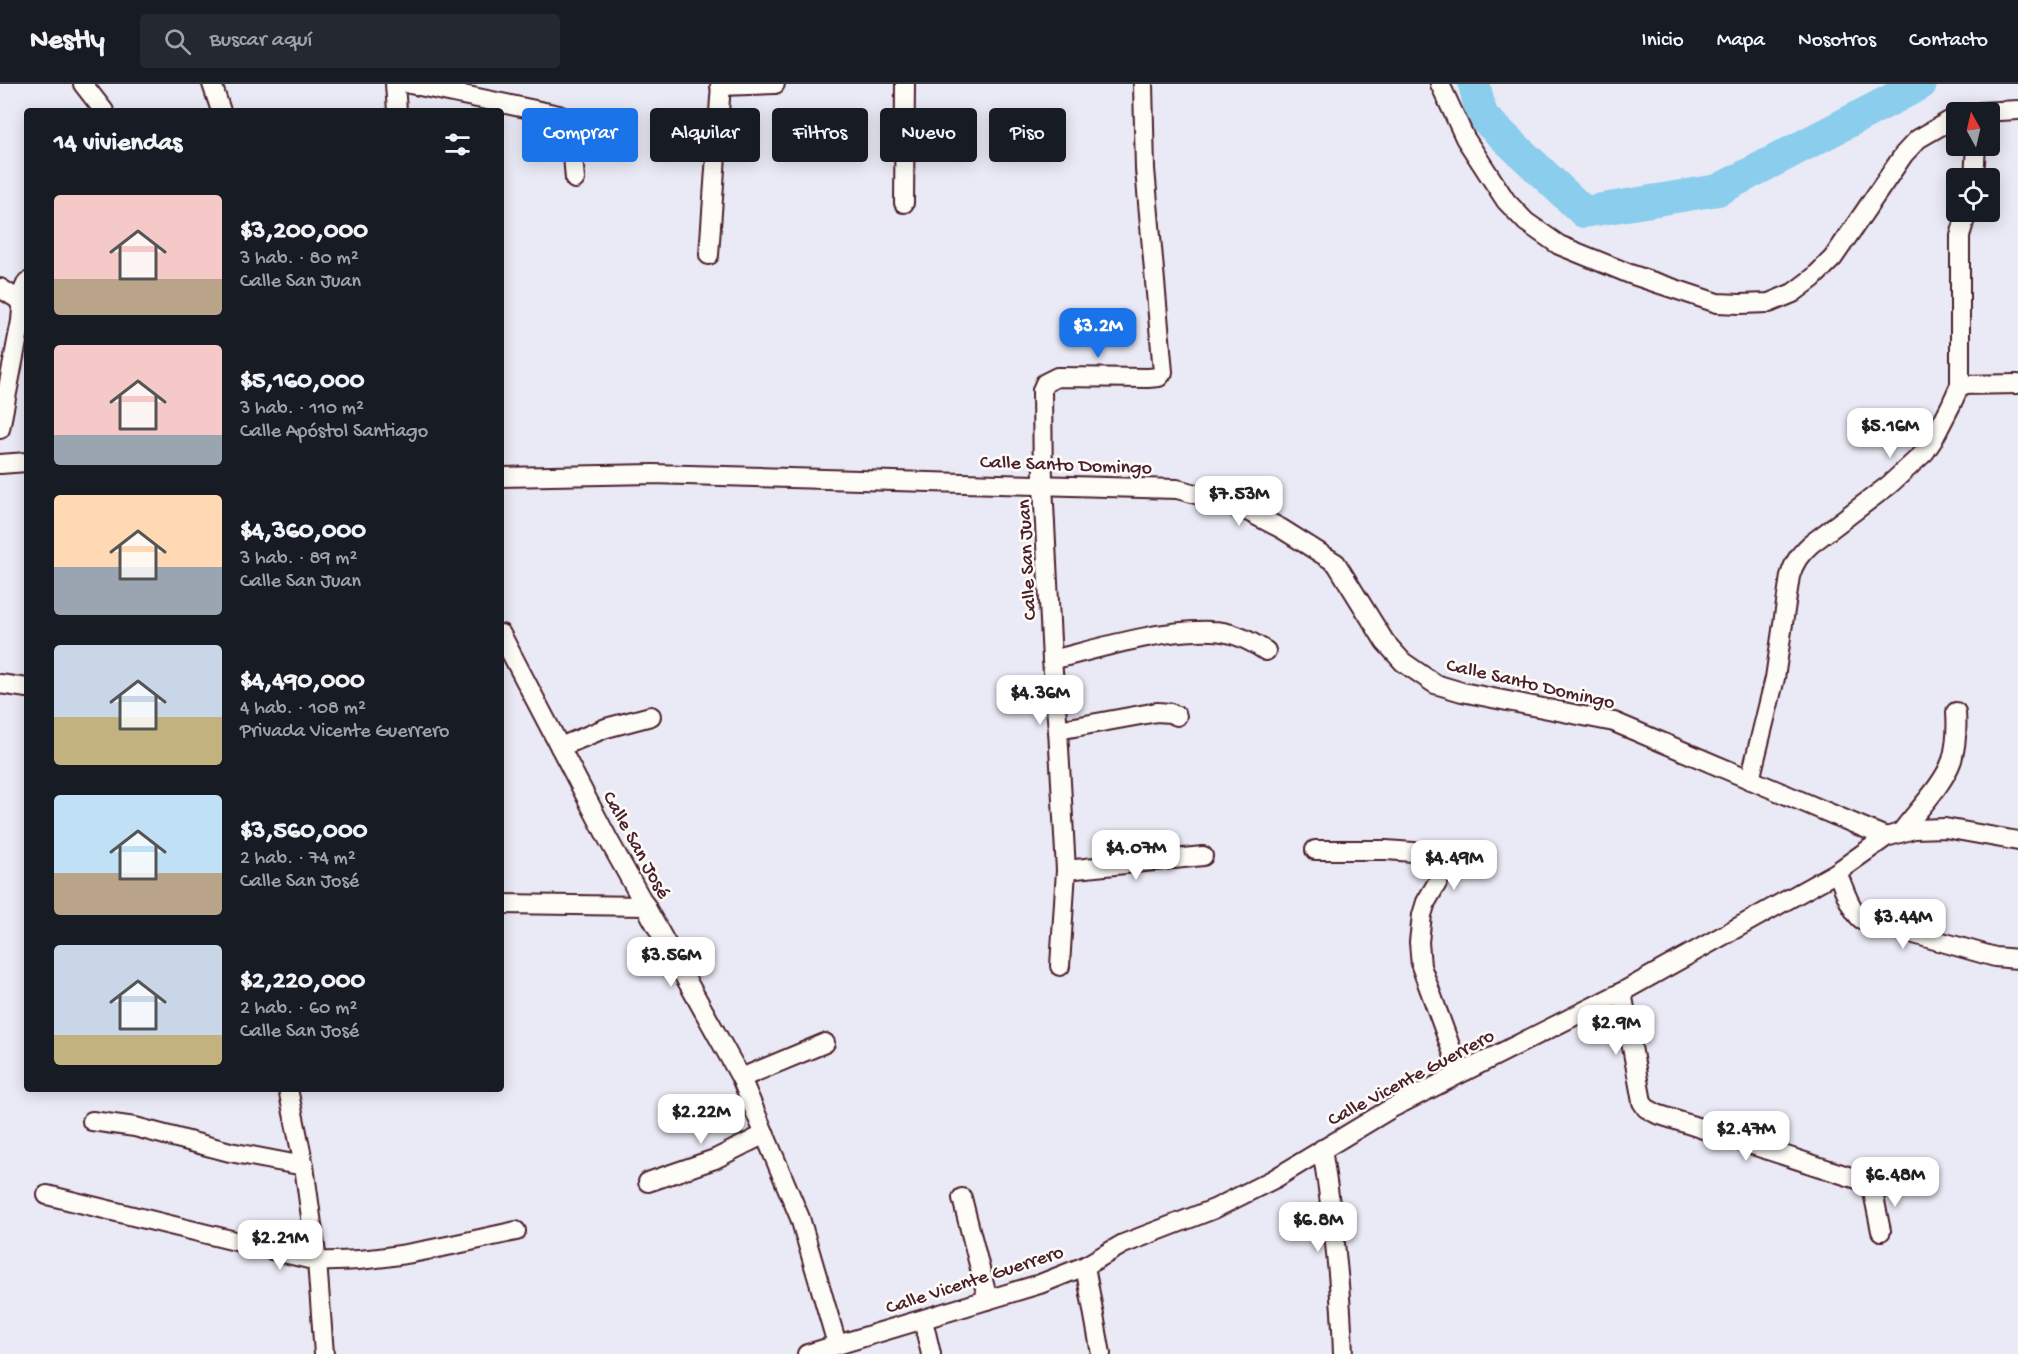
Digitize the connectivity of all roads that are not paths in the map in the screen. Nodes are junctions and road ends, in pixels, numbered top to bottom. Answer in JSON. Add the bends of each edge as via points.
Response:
{"nodes":[{"id":1,"x":83,"y":84,"type":"edge"},
{"id":2,"x":212,"y":84,"type":"edge"},
{"id":3,"x":395,"y":84,"type":"edge"},
{"id":4,"x":410,"y":84,"type":"edge"},
{"id":5,"x":775,"y":84,"type":"edge"},
{"id":6,"x":905,"y":84,"type":"edge"},
{"id":7,"x":1143,"y":84,"type":"edge"},
{"id":8,"x":1440,"y":84,"type":"edge"},
{"id":9,"x":720,"y":85,"type":"edge"},
{"id":10,"x":102,"y":108,"type":"edge"},
{"id":11,"x":220,"y":108,"type":"edge"},
{"id":12,"x":397,"y":108,"type":"edge"},
{"id":13,"x":2018,"y":110,"type":"edge"},
{"id":14,"x":2000,"y":111,"type":"edge"},
{"id":15,"x":1946,"y":122,"type":"edge"},
{"id":16,"x":575,"y":179,"type":"dead end"},
{"id":17,"x":904,"y":203,"type":"dead end"},
{"id":18,"x":1964,"y":222,"type":"edge"},
{"id":19,"x":709,"y":255,"type":"dead end"},
{"id":20,"x":0,"y":288,"type":"edge"},
{"id":21,"x":24,"y":289,"type":"edge"},
{"id":22,"x":19,"y":300,"type":"junction"},
{"id":23,"x":2018,"y":384,"type":"edge"},
{"id":24,"x":1960,"y":385,"type":"junction"},
{"id":25,"x":0,"y":429,"type":"edge"},
{"id":26,"x":24,"y":462,"type":"edge"},
{"id":27,"x":0,"y":464,"type":"edge"},
{"id":28,"x":504,"y":477,"type":"edge"},
{"id":29,"x":1043,"y":485,"type":"junction"},
{"id":30,"x":504,"y":640,"type":"edge"},
{"id":31,"x":1266,"y":651,"type":"dead end"},
{"id":32,"x":1052,"y":660,"type":"junction"},
{"id":33,"x":0,"y":684,"type":"edge"},
{"id":34,"x":24,"y":688,"type":"edge"},
{"id":35,"x":1956,"y":712,"type":"dead end"},
{"id":36,"x":651,"y":716,"type":"dead end"},
{"id":37,"x":1177,"y":716,"type":"dead end"},
{"id":38,"x":1059,"y":730,"type":"junction"},
{"id":39,"x":560,"y":747,"type":"junction"},
{"id":40,"x":1750,"y":780,"type":"junction"},
{"id":41,"x":1894,"y":834,"type":"junction"},
{"id":42,"x":2018,"y":841,"type":"edge"},
{"id":43,"x":1315,"y":850,"type":"dead end"},
{"id":44,"x":1203,"y":856,"type":"dead end"},
{"id":45,"x":1066,"y":870,"type":"junction"},
{"id":46,"x":1837,"y":872,"type":"junction"},
{"id":47,"x":504,"y":904,"type":"edge"},
{"id":48,"x":646,"y":906,"type":"junction"},
{"id":49,"x":2018,"y":959,"type":"edge"},
{"id":50,"x":1059,"y":966,"type":"dead end"},
{"id":51,"x":1622,"y":992,"type":"junction"},
{"id":52,"x":825,"y":1043,"type":"dead end"},
{"id":53,"x":1460,"y":1073,"type":"junction"},
{"id":54,"x":741,"y":1078,"type":"junction"},
{"id":55,"x":289,"y":1092,"type":"edge"},
{"id":56,"x":92,"y":1121,"type":"dead end"},
{"id":57,"x":765,"y":1134,"type":"junction"},
{"id":58,"x":1322,"y":1149,"type":"junction"},
{"id":59,"x":304,"y":1166,"type":"junction"},
{"id":60,"x":648,"y":1182,"type":"dead end"},
{"id":61,"x":46,"y":1196,"type":"dead end"},
{"id":62,"x":962,"y":1198,"type":"dead end"},
{"id":63,"x":516,"y":1231,"type":"dead end"},
{"id":64,"x":1881,"y":1231,"type":"dead end"},
{"id":65,"x":317,"y":1261,"type":"junction"},
{"id":66,"x":1084,"y":1266,"type":"junction"},
{"id":67,"x":988,"y":1300,"type":"junction"},
{"id":68,"x":923,"y":1320,"type":"junction"},
{"id":69,"x":837,"y":1344,"type":"junction"},
{"id":70,"x":324,"y":1354,"type":"edge"},
{"id":71,"x":807,"y":1354,"type":"edge"},
{"id":72,"x":931,"y":1354,"type":"edge"},
{"id":73,"x":1101,"y":1354,"type":"edge"},
{"id":74,"x":1343,"y":1354,"type":"edge"}],
"edges":[{"from":1,"to":10,"type":"street"},
{"from":2,"to":11,"type":"street"},
{"from":3,"to":12,"type":"street"},
{"from":4,"to":16,"type":"street","via":[[567,119]]},
{"from":5,"to":9,"type":"street"},
{"from":6,"to":17,"type":"street"},
{"from":7,"to":29,"type":"street","name":"Calle San Juan","via":[[1145,169],[1163,372],[1154,378],[1049,379],[1042,390]]},
{"from":8,"to":15,"type":"street","via":[[1465,138],[1506,201],[1526,222],[1559,245],[1630,274],[1729,304],[1769,303],[1793,293],[1813,278],[1833,258],[1904,154]]},
{"from":9,"to":19,"type":"street"},
{"from":13,"to":14,"type":"street"},
{"from":18,"to":24,"type":"street","via":[[1960,236]]},
{"from":20,"to":22,"type":"street"},
{"from":21,"to":22,"type":"street"},
{"from":22,"to":25,"type":"street","via":[[21,321]]},
{"from":23,"to":24,"type":"street"},
{"from":24,"to":40,"type":"street","via":[[1934,440],[1924,452],[1811,544],[1794,564],[1775,678]]},
{"from":26,"to":27,"type":"street"},
{"from":28,"to":29,"type":"street","name":"Calle Santo Domingo","via":[[653,474]]},
{"from":29,"to":32,"type":"street","name":"Calle San Juan"},
{"from":29,"to":40,"type":"street","name":"Calle Santo Domingo","via":[[1176,489],[1249,512],[1336,563],[1385,642],[1403,662],[1435,684],[1614,722]]},
{"from":30,"to":39,"type":"street","name":"Calle San José"},
{"from":31,"to":32,"type":"street","via":[[1252,641],[1212,631],[1156,635]]},
{"from":32,"to":38,"type":"street","name":"Calle San Juan"},
{"from":33,"to":34,"type":"street"},
{"from":35,"to":41,"type":"street","via":[[1952,760],[1941,780]]},
{"from":36,"to":39,"type":"street","via":[[606,728]]},
{"from":37,"to":38,"type":"street","via":[[1157,712]]},
{"from":38,"to":45,"type":"street","name":"Calle San Juan"},
{"from":39,"to":48,"type":"street","name":"Calle San José"},
{"from":40,"to":41,"type":"street","name":"Calle Santo Domingo"},
{"from":41,"to":42,"type":"street","name":"Calle Vicente Guerrero","via":[[1926,827],[1945,828]]},
{"from":41,"to":46,"type":"street","name":"Calle Vicente Guerrero"},
{"from":43,"to":53,"type":"street","via":[[1427,853],[1441,868],[1422,915],[1421,966]]},
{"from":44,"to":45,"type":"street"},
{"from":45,"to":50,"type":"street","name":"Calle San Juan"},
{"from":46,"to":49,"type":"street","via":[[1861,919],[1995,957]]},
{"from":46,"to":51,"type":"street","name":"Calle Vicente Guerrero"},
{"from":47,"to":48,"type":"street"},
{"from":48,"to":54,"type":"street","name":"Calle San José"},
{"from":51,"to":53,"type":"street","name":"Calle Vicente Guerrero"},
{"from":51,"to":64,"type":"street","via":[[1646,1108],[1860,1180],[1874,1192]]},
{"from":52,"to":54,"type":"street"},
{"from":53,"to":58,"type":"street","name":"Calle Vicente Guerrero"},
{"from":54,"to":57,"type":"street","name":"Calle San José"},
{"from":55,"to":59,"type":"street"},
{"from":56,"to":59,"type":"street","via":[[135,1127]]},
{"from":57,"to":60,"type":"street","via":[[715,1159]]},
{"from":57,"to":69,"type":"street","name":"Calle San José","via":[[800,1218]]},
{"from":58,"to":66,"type":"street","name":"Calle Vicente Guerrero","via":[[1214,1209],[1123,1244]]},
{"from":58,"to":74,"type":"street","via":[[1332,1216]]},
{"from":59,"to":65,"type":"street"},
{"from":61,"to":65,"type":"street"},
{"from":62,"to":67,"type":"street"},
{"from":63,"to":65,"type":"street","via":[[385,1257]]},
{"from":65,"to":70,"type":"street"},
{"from":66,"to":67,"type":"street","name":"Calle Vicente Guerrero"},
{"from":66,"to":73,"type":"street"},
{"from":67,"to":68,"type":"street","name":"Calle Vicente Guerrero"},
{"from":68,"to":69,"type":"street","name":"Calle Vicente Guerrero"},
{"from":68,"to":72,"type":"street"},
{"from":69,"to":71,"type":"street","name":"Calle Vicente Guerrero"}]}
